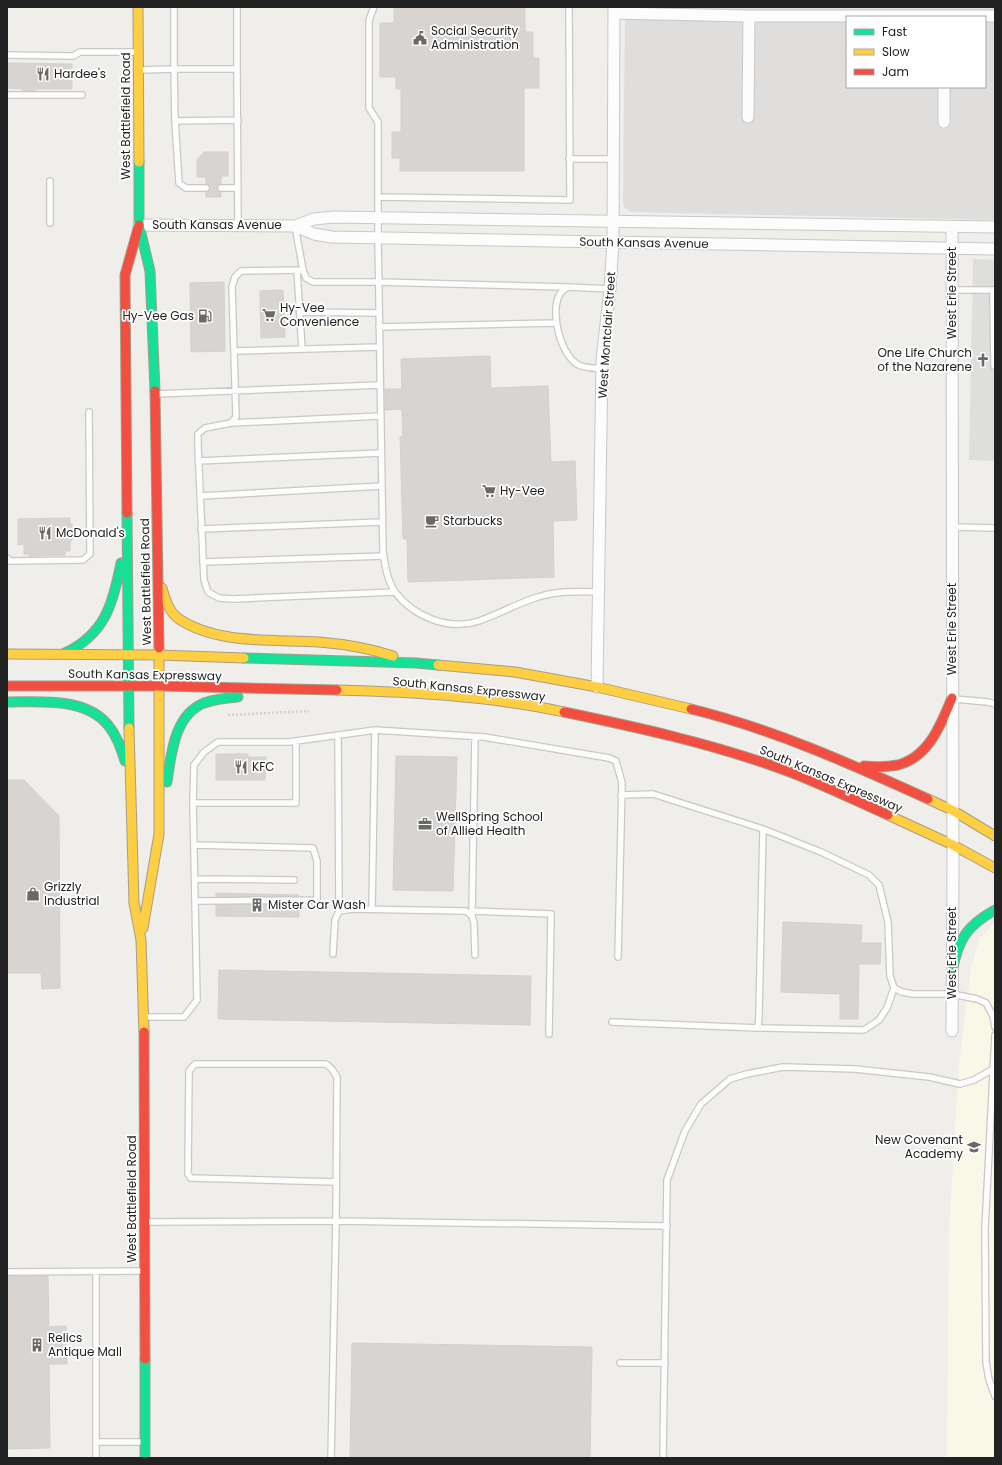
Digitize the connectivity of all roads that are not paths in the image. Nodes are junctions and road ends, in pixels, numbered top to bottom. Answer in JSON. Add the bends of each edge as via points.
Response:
{"nodes":[{"id":1,"x":138,"y":7,"type":"edge"},
{"id":2,"x":174,"y":7,"type":"edge"},
{"id":3,"x":237,"y":7,"type":"edge"},
{"id":4,"x":374,"y":7,"type":"edge"},
{"id":5,"x":569,"y":7,"type":"edge"},
{"id":6,"x":614,"y":10,"type":"edge"},
{"id":7,"x":749,"y":16,"type":"junction"},
{"id":8,"x":944,"y":16,"type":"edge"},
{"id":9,"x":995,"y":16,"type":"edge"},
{"id":10,"x":138,"y":52,"type":"junction"},
{"id":11,"x":7,"y":56,"type":"edge"},
{"id":12,"x":174,"y":69,"type":"junction"},
{"id":13,"x":237,"y":69,"type":"junction"},
{"id":14,"x":138,"y":70,"type":"junction"},
{"id":15,"x":944,"y":88,"type":"edge"},
{"id":16,"x":7,"y":94,"type":"edge"},
{"id":17,"x":82,"y":95,"type":"dead end"},
{"id":18,"x":748,"y":117,"type":"dead end"},
{"id":19,"x":238,"y":120,"type":"junction"},
{"id":20,"x":175,"y":121,"type":"junction"},
{"id":21,"x":944,"y":122,"type":"dead end"},
{"id":22,"x":570,"y":159,"type":"junction"},
{"id":23,"x":613,"y":159,"type":"junction"},
{"id":24,"x":50,"y":181,"type":"dead end"},
{"id":25,"x":206,"y":188,"type":"dead end"},
{"id":26,"x":221,"y":188,"type":"dead end"},
{"id":27,"x":238,"y":188,"type":"junction"},
{"id":28,"x":378,"y":197,"type":"junction"},
{"id":29,"x":378,"y":217,"type":"junction"},
{"id":30,"x":613,"y":222,"type":"junction"},
{"id":31,"x":50,"y":223,"type":"dead end"},
{"id":32,"x":139,"y":225,"type":"junction"},
{"id":33,"x":238,"y":225,"type":"junction"},
{"id":34,"x":295,"y":226,"type":"junction"},
{"id":35,"x":952,"y":227,"type":"junction"},
{"id":36,"x":995,"y":227,"type":"edge"},
{"id":37,"x":378,"y":238,"type":"junction"},
{"id":38,"x":613,"y":242,"type":"junction"},
{"id":39,"x":952,"y":248,"type":"junction"},
{"id":40,"x":995,"y":249,"type":"edge"},
{"id":41,"x":300,"y":270,"type":"junction"},
{"id":42,"x":378,"y":282,"type":"junction"},
{"id":43,"x":567,"y":288,"type":"junction"},
{"id":44,"x":610,"y":289,"type":"junction"},
{"id":45,"x":952,"y":290,"type":"junction"},
{"id":46,"x":994,"y":290,"type":"edge"},
{"id":47,"x":300,"y":312,"type":"junction"},
{"id":48,"x":379,"y":312,"type":"junction"},
{"id":49,"x":556,"y":323,"type":"junction"},
{"id":50,"x":994,"y":326,"type":"edge"},
{"id":51,"x":379,"y":327,"type":"junction"},
{"id":52,"x":380,"y":347,"type":"junction"},
{"id":53,"x":302,"y":349,"type":"junction"},
{"id":54,"x":234,"y":351,"type":"junction"},
{"id":55,"x":995,"y":366,"type":"edge"},
{"id":56,"x":602,"y":369,"type":"junction"},
{"id":57,"x":380,"y":385,"type":"junction"},
{"id":58,"x":235,"y":391,"type":"junction"},
{"id":59,"x":155,"y":394,"type":"junction"},
{"id":60,"x":89,"y":412,"type":"dead end"},
{"id":61,"x":380,"y":416,"type":"junction"},
{"id":62,"x":231,"y":423,"type":"junction"},
{"id":63,"x":381,"y":453,"type":"junction"},
{"id":64,"x":198,"y":461,"type":"junction"},
{"id":65,"x":382,"y":486,"type":"junction"},
{"id":66,"x":127,"y":494,"type":"junction"},
{"id":67,"x":200,"y":496,"type":"junction"},
{"id":68,"x":382,"y":522,"type":"junction"},
{"id":69,"x":952,"y":527,"type":"junction"},
{"id":70,"x":995,"y":528,"type":"edge"},
{"id":71,"x":201,"y":529,"type":"junction"},
{"id":72,"x":384,"y":556,"type":"junction"},
{"id":73,"x":7,"y":558,"type":"edge"},
{"id":74,"x":203,"y":562,"type":"junction"},
{"id":75,"x":158,"y":571,"type":"junction"},
{"id":76,"x":395,"y":592,"type":"junction"},
{"id":77,"x":599,"y":592,"type":"junction"},
{"id":78,"x":7,"y":654,"type":"edge"},
{"id":79,"x":63,"y":654,"type":"junction"},
{"id":80,"x":129,"y":655,"type":"junction"},
{"id":81,"x":159,"y":655,"type":"junction"},
{"id":82,"x":416,"y":663,"type":"junction"},
{"id":83,"x":7,"y":686,"type":"edge"},
{"id":84,"x":129,"y":686,"type":"junction"},
{"id":85,"x":159,"y":686,"type":"junction"},
{"id":86,"x":597,"y":687,"type":"junction"},
{"id":87,"x":362,"y":691,"type":"junction"},
{"id":88,"x":952,"y":698,"type":"junction"},
{"id":89,"x":7,"y":702,"type":"edge"},
{"id":90,"x":995,"y":704,"type":"edge"},
{"id":91,"x":375,"y":730,"type":"junction"},
{"id":92,"x":338,"y":736,"type":"junction"},
{"id":93,"x":476,"y":737,"type":"junction"},
{"id":94,"x":296,"y":741,"type":"junction"},
{"id":95,"x":852,"y":764,"type":"junction"},
{"id":96,"x":130,"y":781,"type":"junction"},
{"id":97,"x":621,"y":795,"type":"junction"},
{"id":98,"x":193,"y":803,"type":"junction"},
{"id":99,"x":952,"y":810,"type":"junction"},
{"id":100,"x":763,"y":829,"type":"junction"},
{"id":101,"x":159,"y":834,"type":"junction"},
{"id":102,"x":995,"y":836,"type":"edge"},
{"id":103,"x":194,"y":845,"type":"junction"},
{"id":104,"x":953,"y":845,"type":"junction"},
{"id":105,"x":995,"y":868,"type":"edge"},
{"id":106,"x":195,"y":879,"type":"junction"},
{"id":107,"x":294,"y":880,"type":"dead end"},
{"id":108,"x":195,"y":901,"type":"junction"},
{"id":109,"x":372,"y":909,"type":"junction"},
{"id":110,"x":995,"y":910,"type":"edge"},
{"id":111,"x":339,"y":911,"type":"junction"},
{"id":112,"x":472,"y":913,"type":"junction"},
{"id":113,"x":141,"y":940,"type":"junction"},
{"id":114,"x":332,"y":954,"type":"dead end"},
{"id":115,"x":475,"y":955,"type":"dead end"},
{"id":116,"x":618,"y":957,"type":"dead end"},
{"id":117,"x":952,"y":972,"type":"junction"},
{"id":118,"x":894,"y":988,"type":"junction"},
{"id":119,"x":952,"y":994,"type":"junction"},
{"id":120,"x":143,"y":1017,"type":"junction"},
{"id":121,"x":612,"y":1022,"type":"dead end"},
{"id":122,"x":995,"y":1027,"type":"edge"},
{"id":123,"x":758,"y":1028,"type":"junction"},
{"id":124,"x":952,"y":1031,"type":"dead end"},
{"id":125,"x":549,"y":1034,"type":"dead end"},
{"id":126,"x":995,"y":1035,"type":"edge"},
{"id":127,"x":993,"y":1069,"type":"junction"},
{"id":128,"x":336,"y":1182,"type":"junction"},
{"id":129,"x":336,"y":1221,"type":"junction"},
{"id":130,"x":144,"y":1222,"type":"junction"},
{"id":131,"x":667,"y":1226,"type":"junction"},
{"id":132,"x":144,"y":1271,"type":"junction"},
{"id":133,"x":7,"y":1272,"type":"edge"},
{"id":134,"x":96,"y":1272,"type":"junction"},
{"id":135,"x":620,"y":1362,"type":"dead end"},
{"id":136,"x":664,"y":1363,"type":"junction"},
{"id":137,"x":995,"y":1396,"type":"edge"},
{"id":138,"x":96,"y":1442,"type":"junction"},
{"id":139,"x":145,"y":1442,"type":"junction"},
{"id":140,"x":96,"y":1458,"type":"edge"},
{"id":141,"x":145,"y":1458,"type":"edge"},
{"id":142,"x":331,"y":1458,"type":"edge"},
{"id":143,"x":663,"y":1458,"type":"edge"}],
"edges":[{"from":1,"to":10,"type":"main road","name":"West Battlefield Road"},
{"from":2,"to":12,"type":"lane"},
{"from":3,"to":13,"type":"lane"},
{"from":4,"to":28,"type":"lane","via":[[369,20],[369,108],[378,122]]},
{"from":5,"to":22,"type":"lane"},
{"from":6,"to":7,"type":"street"},
{"from":6,"to":23,"type":"street","name":"West Montclair Street"},
{"from":7,"to":8,"type":"street"},
{"from":7,"to":18,"type":"street"},
{"from":8,"to":9,"type":"street"},
{"from":10,"to":11,"type":"lane","via":[[80,52],[73,56]]},
{"from":10,"to":14,"type":"main road","name":"West Battlefield Road"},
{"from":12,"to":13,"type":"lane"},
{"from":12,"to":14,"type":"lane"},
{"from":12,"to":20,"type":"lane"},
{"from":13,"to":19,"type":"lane"},
{"from":14,"to":32,"type":"main road","name":"West Battlefield Road"},
{"from":15,"to":21,"type":"street"},
{"from":16,"to":17,"type":"lane"},
{"from":19,"to":20,"type":"lane"},
{"from":19,"to":27,"type":"lane"},
{"from":20,"to":25,"type":"lane","via":[[179,183],[186,188]]},
{"from":22,"to":23,"type":"lane"},
{"from":22,"to":28,"type":"lane","via":[[570,200]]},
{"from":23,"to":30,"type":"street","name":"West Montclair Street"},
{"from":24,"to":31,"type":"lane"},
{"from":26,"to":27,"type":"lane"},
{"from":27,"to":33,"type":"lane"},
{"from":28,"to":29,"type":"lane"},
{"from":29,"to":30,"type":"street","name":"South Kansas Avenue"},
{"from":29,"to":34,"type":"street","name":"South Kansas Avenue","via":[[314,218]]},
{"from":29,"to":37,"type":"lane"},
{"from":30,"to":35,"type":"street","name":"South Kansas Avenue"},
{"from":30,"to":38,"type":"street","name":"West Montclair Street"},
{"from":32,"to":33,"type":"street","name":"South Kansas Avenue"},
{"from":32,"to":59,"type":"main road","name":"West Battlefield Road","via":[[150,271]]},
{"from":32,"to":66,"type":"main road","name":"West Battlefield Road","via":[[124,275]]},
{"from":33,"to":34,"type":"street","name":"South Kansas Avenue"},
{"from":34,"to":37,"type":"street","name":"South Kansas Avenue","via":[[314,234],[332,237]]},
{"from":34,"to":41,"type":"lane"},
{"from":35,"to":36,"type":"street","name":"South Kansas Avenue"},
{"from":35,"to":39,"type":"street","name":"West Erie Street"},
{"from":37,"to":38,"type":"street","name":"South Kansas Avenue"},
{"from":37,"to":42,"type":"lane"},
{"from":38,"to":39,"type":"street","name":"South Kansas Avenue"},
{"from":38,"to":44,"type":"street","name":"West Montclair Street"},
{"from":39,"to":40,"type":"street","name":"South Kansas Avenue"},
{"from":39,"to":45,"type":"street","name":"West Erie Street"},
{"from":41,"to":42,"type":"lane","via":[[306,278],[314,282]]},
{"from":41,"to":47,"type":"lane"},
{"from":41,"to":54,"type":"lane","via":[[241,271],[235,277],[232,286]]},
{"from":42,"to":43,"type":"lane"},
{"from":42,"to":48,"type":"lane"},
{"from":43,"to":44,"type":"lane"},
{"from":43,"to":49,"type":"lane","via":[[560,294],[557,302]]},
{"from":44,"to":56,"type":"street","name":"West Montclair Street"},
{"from":45,"to":46,"type":"lane"},
{"from":45,"to":69,"type":"street","name":"West Erie Street"},
{"from":46,"to":50,"type":"lane"},
{"from":47,"to":48,"type":"lane"},
{"from":47,"to":53,"type":"lane"},
{"from":48,"to":51,"type":"lane"},
{"from":49,"to":51,"type":"lane"},
{"from":49,"to":56,"type":"lane","via":[[568,355],[580,366]]},
{"from":50,"to":55,"type":"lane"},
{"from":51,"to":52,"type":"lane"},
{"from":52,"to":53,"type":"lane"},
{"from":52,"to":57,"type":"lane"},
{"from":53,"to":54,"type":"lane"},
{"from":54,"to":58,"type":"lane"},
{"from":56,"to":77,"type":"street","name":"West Montclair Street"},
{"from":57,"to":58,"type":"lane"},
{"from":57,"to":61,"type":"lane"},
{"from":58,"to":59,"type":"lane"},
{"from":58,"to":62,"type":"lane","via":[[236,417]]},
{"from":59,"to":75,"type":"main road","name":"West Battlefield Road"},
{"from":60,"to":73,"type":"lane","via":[[90,554],[83,560],[10,561]]},
{"from":61,"to":62,"type":"lane"},
{"from":61,"to":63,"type":"lane"},
{"from":62,"to":64,"type":"lane","via":[[204,428],[198,434]]},
{"from":63,"to":64,"type":"lane"},
{"from":63,"to":65,"type":"lane"},
{"from":64,"to":67,"type":"lane"},
{"from":65,"to":67,"type":"lane"},
{"from":65,"to":68,"type":"lane"},
{"from":66,"to":79,"type":"main road","via":[[121,562],[109,608],[92,636],[80,647]]},
{"from":66,"to":80,"type":"main road","name":"West Battlefield Road"},
{"from":67,"to":71,"type":"lane"},
{"from":68,"to":71,"type":"lane"},
{"from":68,"to":72,"type":"lane"},
{"from":69,"to":70,"type":"lane"},
{"from":69,"to":88,"type":"street","name":"West Erie Street"},
{"from":71,"to":74,"type":"lane"},
{"from":72,"to":74,"type":"lane"},
{"from":72,"to":76,"type":"lane","via":[[386,573]]},
{"from":74,"to":76,"type":"lane","via":[[208,592],[219,598],[232,600]]},
{"from":75,"to":81,"type":"main road","name":"West Battlefield Road"},
{"from":75,"to":82,"type":"main road","via":[[165,598],[172,611],[178,618],[198,628],[243,638],[342,644]]},
{"from":76,"to":77,"type":"lane","via":[[412,608],[433,620],[454,625],[478,621],[560,591]]},
{"from":77,"to":86,"type":"street","name":"West Montclair Street"},
{"from":78,"to":79,"type":"main road","name":"South Kansas Expressway"},
{"from":79,"to":80,"type":"main road","name":"South Kansas Expressway"},
{"from":80,"to":81,"type":"main road","name":"South Kansas Expressway"},
{"from":80,"to":84,"type":"main road","name":"West Battlefield Road"},
{"from":81,"to":82,"type":"main road","name":"South Kansas Expressway"},
{"from":81,"to":85,"type":"main road","name":"West Battlefield Road"},
{"from":82,"to":86,"type":"main road","name":"South Kansas Expressway","via":[[515,672]]},
{"from":83,"to":84,"type":"main road","name":"South Kansas Expressway"},
{"from":84,"to":85,"type":"main road","name":"South Kansas Expressway"},
{"from":84,"to":96,"type":"main road","name":"West Battlefield Road"},
{"from":85,"to":87,"type":"main road","name":"South Kansas Expressway"},
{"from":85,"to":101,"type":"main road","name":"West Battlefield Road"},
{"from":86,"to":95,"type":"main road","name":"South Kansas Expressway","via":[[706,713]]},
{"from":87,"to":101,"type":"main road","via":[[233,697],[199,705],[180,724],[176,735]]},
{"from":87,"to":104,"type":"main road","name":"South Kansas Expressway","via":[[532,705],[653,731],[722,749],[780,768]]},
{"from":88,"to":90,"type":"lane"},
{"from":88,"to":95,"type":"main road","via":[[938,732],[919,755],[893,766],[872,767]]},
{"from":88,"to":99,"type":"street","name":"West Erie Street"},
{"from":89,"to":96,"type":"main road","via":[[61,703],[95,714],[115,734]]},
{"from":91,"to":92,"type":"lane"},
{"from":91,"to":93,"type":"lane"},
{"from":91,"to":109,"type":"lane"},
{"from":92,"to":94,"type":"lane"},
{"from":92,"to":111,"type":"lane"},
{"from":93,"to":97,"type":"lane","via":[[609,758],[616,761],[622,783]]},
{"from":93,"to":112,"type":"lane"},
{"from":94,"to":98,"type":"lane","via":[[218,742],[204,752],[194,765]]},
{"from":94,"to":98,"type":"lane","via":[[296,803]]},
{"from":95,"to":99,"type":"main road","name":"South Kansas Expressway"},
{"from":96,"to":113,"type":"main road","name":"West Battlefield Road","via":[[134,903]]},
{"from":97,"to":100,"type":"lane","via":[[654,794]]},
{"from":97,"to":116,"type":"lane"},
{"from":98,"to":103,"type":"lane"},
{"from":99,"to":102,"type":"main road","name":"South Kansas Expressway"},
{"from":99,"to":104,"type":"street","name":"West Erie Street"},
{"from":100,"to":118,"type":"lane","via":[[869,875],[879,886],[888,922],[890,976]]},
{"from":100,"to":123,"type":"lane"},
{"from":101,"to":113,"type":"main road","name":"West Battlefield Road"},
{"from":103,"to":106,"type":"lane"},
{"from":103,"to":108,"type":"lane","via":[[313,848],[317,860],[317,900]]},
{"from":104,"to":105,"type":"main road","name":"South Kansas Expressway"},
{"from":104,"to":117,"type":"street","name":"West Erie Street"},
{"from":106,"to":107,"type":"lane"},
{"from":106,"to":108,"type":"lane"},
{"from":108,"to":120,"type":"lane","via":[[197,1000],[184,1017]]},
{"from":109,"to":111,"type":"lane"},
{"from":109,"to":112,"type":"lane"},
{"from":110,"to":117,"type":"main road","via":[[974,923],[961,938],[954,956]]},
{"from":111,"to":114,"type":"lane","via":[[335,920]]},
{"from":112,"to":115,"type":"lane"},
{"from":112,"to":125,"type":"lane","via":[[551,914]]},
{"from":113,"to":120,"type":"main road","name":"West Battlefield Road"},
{"from":117,"to":119,"type":"street","name":"West Erie Street"},
{"from":118,"to":119,"type":"lane","via":[[913,994]]},
{"from":118,"to":123,"type":"lane","via":[[887,1008],[879,1020],[864,1030]]},
{"from":119,"to":122,"type":"lane","via":[[986,1003]]},
{"from":119,"to":124,"type":"street","name":"West Erie Street"},
{"from":120,"to":130,"type":"main road","name":"West Battlefield Road"},
{"from":121,"to":123,"type":"lane"},
{"from":126,"to":127,"type":"lane"},
{"from":127,"to":131,"type":"lane","via":[[974,1080],[960,1084],[929,1077],[855,1069],[783,1067],[730,1079],[701,1104],[684,1131],[667,1180]]},
{"from":127,"to":137,"type":"lane","via":[[985,1229],[985,1330],[986,1362]]},
{"from":128,"to":128,"type":"lane","via":[[337,1077],[332,1069],[326,1064],[195,1064],[190,1071],[188,1174],[191,1178]]},
{"from":128,"to":129,"type":"lane"},
{"from":129,"to":130,"type":"lane"},
{"from":129,"to":131,"type":"lane"},
{"from":129,"to":142,"type":"lane"},
{"from":130,"to":132,"type":"main road","name":"West Battlefield Road"},
{"from":131,"to":136,"type":"lane"},
{"from":132,"to":134,"type":"lane"},
{"from":132,"to":139,"type":"main road","name":"West Battlefield Road"},
{"from":133,"to":134,"type":"lane"},
{"from":134,"to":138,"type":"lane"},
{"from":135,"to":136,"type":"lane"},
{"from":136,"to":143,"type":"lane"},
{"from":138,"to":139,"type":"lane"},
{"from":138,"to":140,"type":"lane"},
{"from":139,"to":141,"type":"main road","name":"West Battlefield Road"}]}
